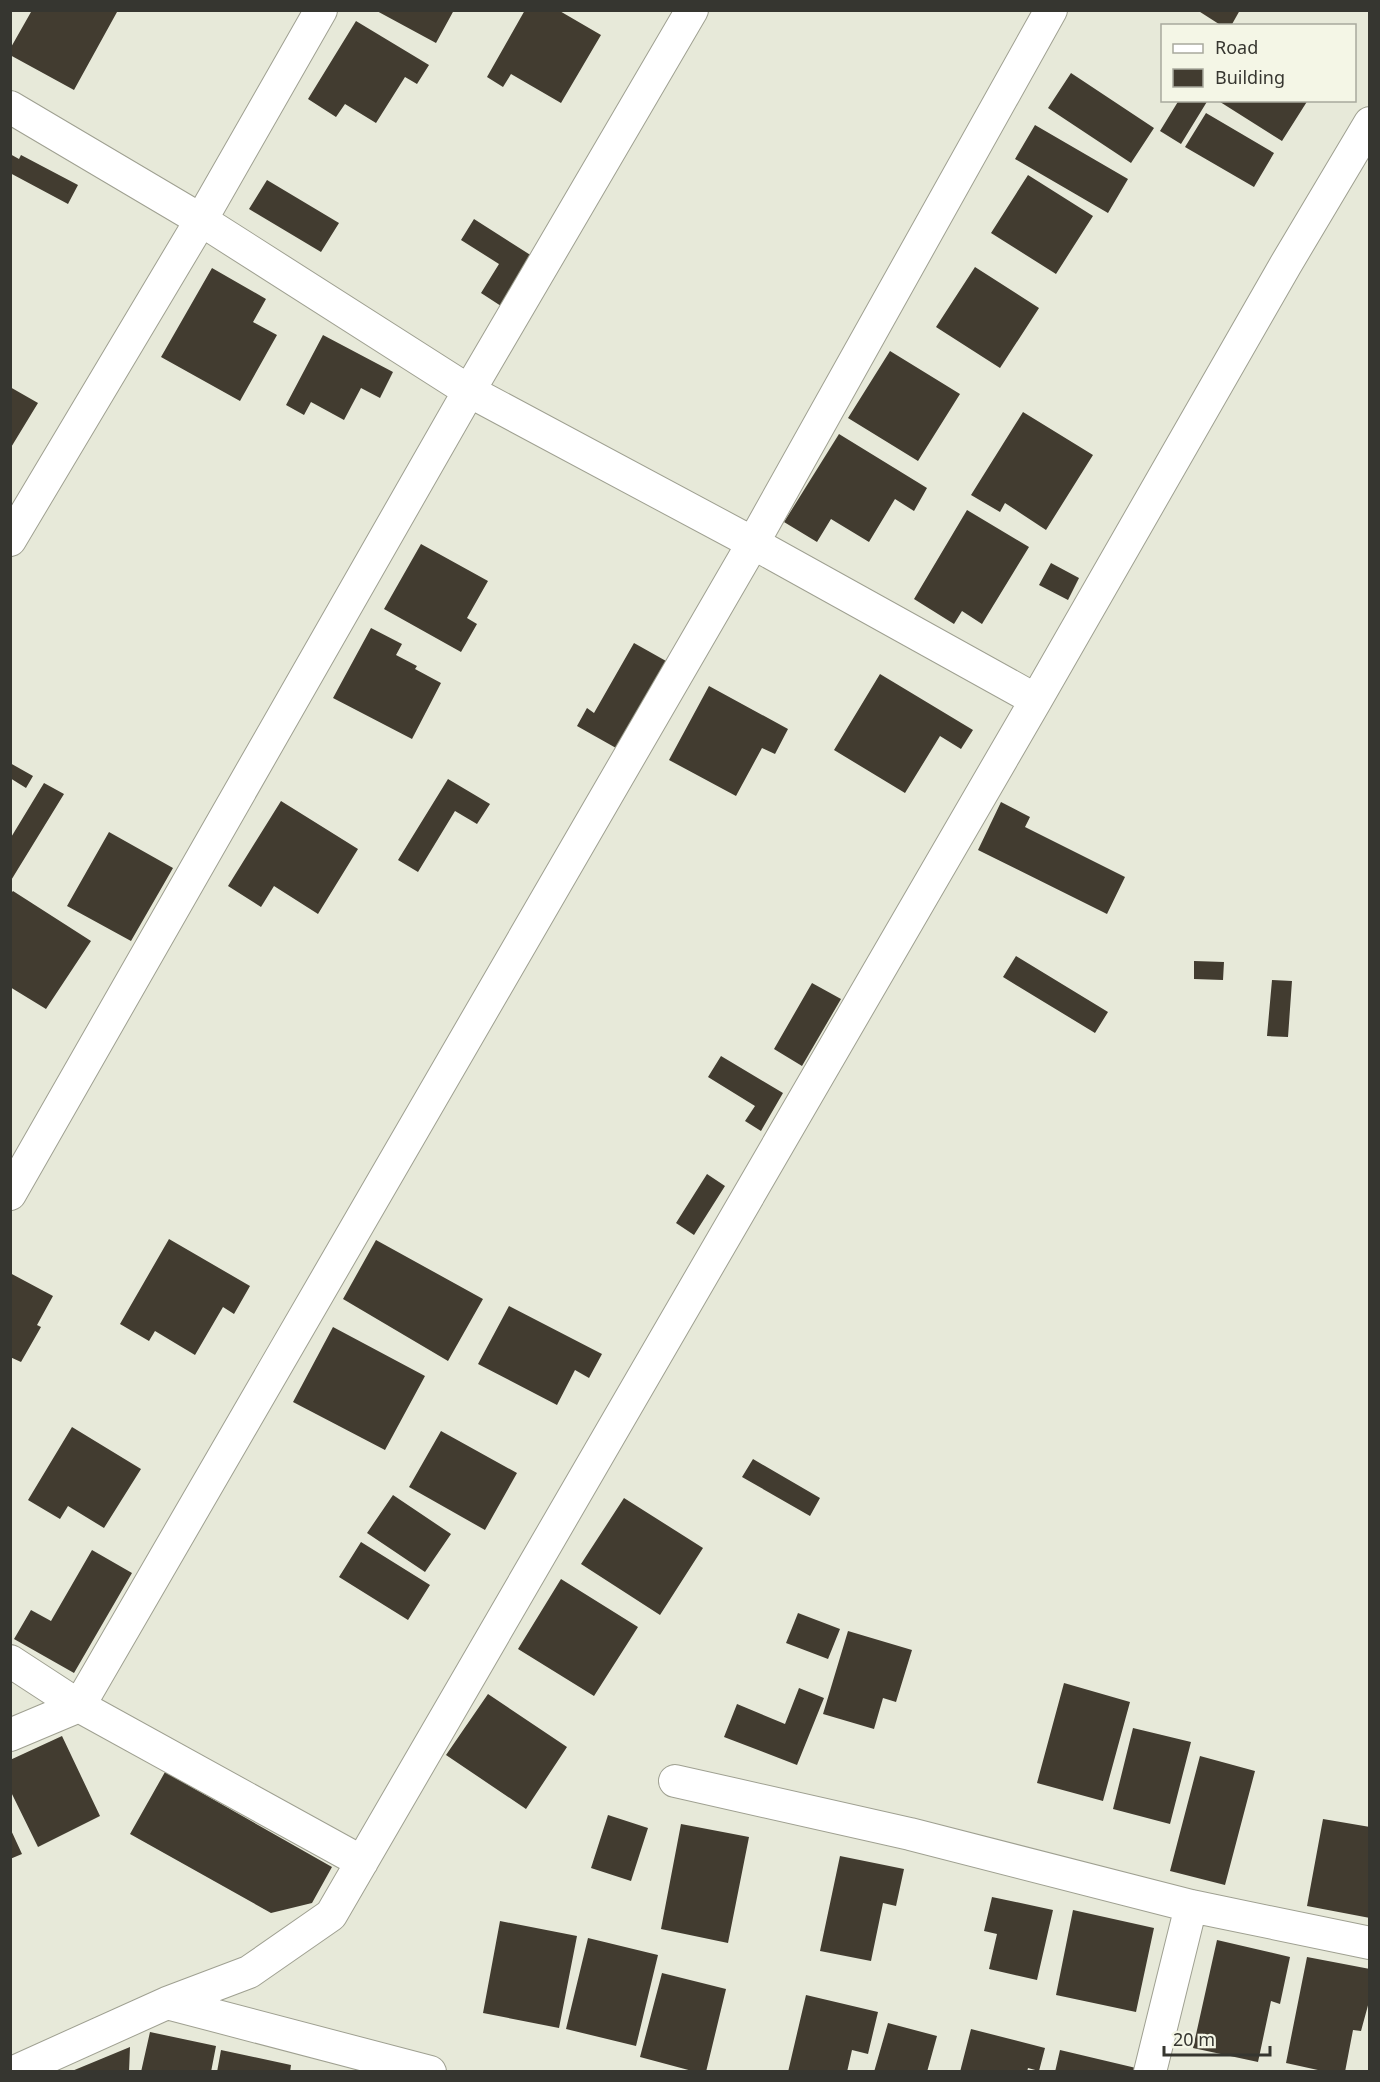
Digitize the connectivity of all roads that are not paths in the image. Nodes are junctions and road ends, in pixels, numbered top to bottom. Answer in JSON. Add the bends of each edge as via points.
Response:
{"nodes":[{"id":1,"x":321,"y":10,"type":"edge"},
{"id":2,"x":692,"y":10,"type":"edge"},
{"id":3,"x":1050,"y":10,"type":"edge"},
{"id":4,"x":10,"y":108,"type":"edge"},
{"id":5,"x":1370,"y":123,"type":"edge"},
{"id":6,"x":201,"y":220,"type":"junction"},
{"id":7,"x":470,"y":391,"type":"junction"},
{"id":8,"x":10,"y":540,"type":"edge"},
{"id":9,"x":753,"y":543,"type":"junction"},
{"id":10,"x":1036,"y":700,"type":"junction"},
{"id":11,"x":10,"y":1194,"type":"edge"},
{"id":12,"x":10,"y":1661,"type":"edge"},
{"id":13,"x":79,"y":1706,"type":"junction"},
{"id":14,"x":10,"y":1735,"type":"edge"},
{"id":15,"x":675,"y":1781,"type":"dead end"},
{"id":16,"x":362,"y":1862,"type":"junction"},
{"id":17,"x":1191,"y":1906,"type":"junction"},
{"id":18,"x":1370,"y":1943,"type":"edge"},
{"id":19,"x":167,"y":2003,"type":"junction"},
{"id":20,"x":14,"y":2072,"type":"edge"},
{"id":21,"x":430,"y":2072,"type":"edge"},
{"id":22,"x":1150,"y":2072,"type":"edge"}],
"edges":[{"from":1,"to":6,"type":"street"},
{"from":2,"to":7,"type":"street"},
{"from":3,"to":9,"type":"street"},
{"from":4,"to":6,"type":"street"},
{"from":5,"to":10,"type":"street"},
{"from":6,"to":7,"type":"street"},
{"from":6,"to":8,"type":"street"},
{"from":7,"to":9,"type":"street"},
{"from":7,"to":11,"type":"street"},
{"from":9,"to":10,"type":"street"},
{"from":9,"to":13,"type":"street"},
{"from":10,"to":16,"type":"street"},
{"from":12,"to":13,"type":"street"},
{"from":13,"to":14,"type":"street"},
{"from":13,"to":16,"type":"street"},
{"from":15,"to":17,"type":"street","via":[[910,1834]]},
{"from":16,"to":19,"type":"street","via":[[331,1915],[249,1972]]},
{"from":17,"to":18,"type":"street"},
{"from":17,"to":22,"type":"street"},
{"from":19,"to":20,"type":"street"},
{"from":19,"to":21,"type":"street"}]}
